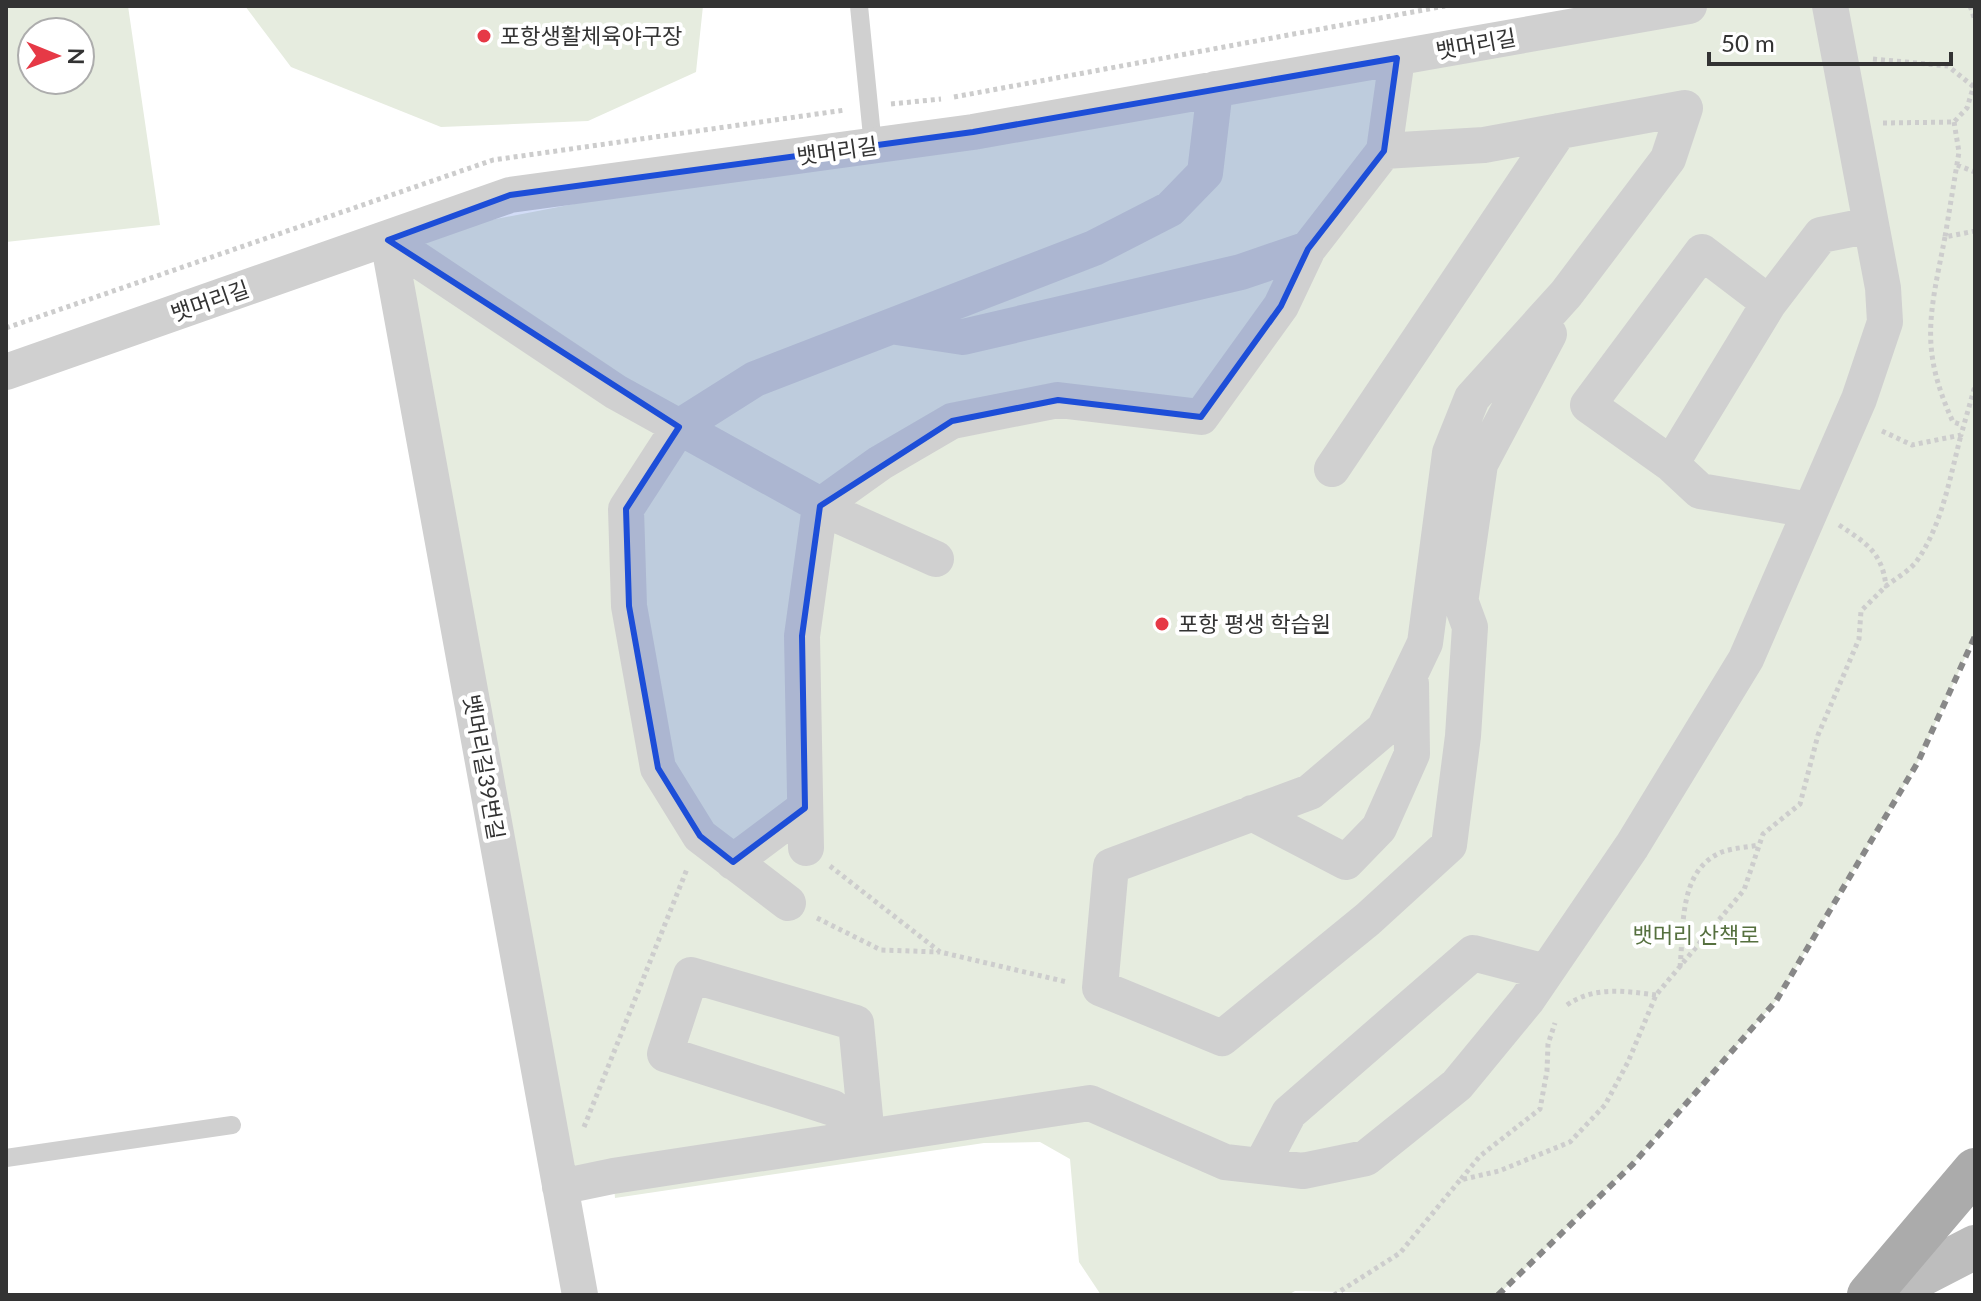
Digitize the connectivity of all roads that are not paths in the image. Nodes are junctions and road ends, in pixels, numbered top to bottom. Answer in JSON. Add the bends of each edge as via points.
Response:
{"nodes":[{"id":1,"x":859,"y":6,"type":"edge"},
{"id":2,"x":1689,"y":6,"type":"edge"},
{"id":3,"x":1830,"y":6,"type":"edge"},
{"id":4,"x":1397,"y":58,"type":"junction"},
{"id":5,"x":1215,"y":89,"type":"junction"},
{"id":6,"x":1559,"y":131,"type":"junction"},
{"id":7,"x":873,"y":146,"type":"junction"},
{"id":8,"x":1384,"y":151,"type":"junction"},
{"id":9,"x":1871,"y":225,"type":"junction"},
{"id":10,"x":388,"y":240,"type":"junction"},
{"id":11,"x":1308,"y":249,"type":"junction"},
{"id":12,"x":1566,"y":294,"type":"junction"},
{"id":13,"x":1769,"y":303,"type":"junction"},
{"id":14,"x":888,"y":326,"type":"junction"},
{"id":15,"x":6,"y":372,"type":"edge"},
{"id":16,"x":679,"y":427,"type":"junction"},
{"id":17,"x":1671,"y":464,"type":"junction"},
{"id":18,"x":1332,"y":469,"type":"dead end"},
{"id":19,"x":820,"y":506,"type":"junction"},
{"id":20,"x":1810,"y":510,"type":"junction"},
{"id":21,"x":1439,"y":543,"type":"junction"},
{"id":22,"x":936,"y":559,"type":"dead end"},
{"id":23,"x":1461,"y":602,"type":"junction"},
{"id":24,"x":1411,"y":673,"type":"junction"},
{"id":25,"x":805,"y":808,"type":"junction"},
{"id":26,"x":1252,"y":813,"type":"junction"},
{"id":27,"x":806,"y":848,"type":"road end"},
{"id":28,"x":733,"y":862,"type":"junction"},
{"id":29,"x":1346,"y":862,"type":"junction"},
{"id":30,"x":1388,"y":900,"type":"junction"},
{"id":31,"x":788,"y":903,"type":"road end"},
{"id":32,"x":1546,"y":972,"type":"junction"},
{"id":33,"x":232,"y":1125,"type":"dead end"},
{"id":34,"x":867,"y":1137,"type":"junction"},
{"id":35,"x":6,"y":1158,"type":"edge"},
{"id":36,"x":1261,"y":1166,"type":"junction"},
{"id":37,"x":1975,"y":1170,"type":"edge"},
{"id":38,"x":560,"y":1187,"type":"junction"},
{"id":39,"x":1975,"y":1247,"type":"edge"},
{"id":40,"x":580,"y":1295,"type":"edge"},
{"id":41,"x":1869,"y":1295,"type":"edge"},
{"id":42,"x":1882,"y":1295,"type":"edge"}],
"edges":[{"from":1,"to":7,"type":"lane"},
{"from":2,"to":4,"type":"street","name":"뱃머리길"},
{"from":3,"to":9,"type":"street"},
{"from":4,"to":5,"type":"street","name":"뱃머리길"},
{"from":4,"to":8,"type":"street"},
{"from":5,"to":7,"type":"street","name":"뱃머리길"},
{"from":5,"to":14,"type":"street","via":[[1205,173],[1170,209],[1094,248],[968,300]]},
{"from":6,"to":8,"type":"street","via":[[1484,145]]},
{"from":6,"to":12,"type":"street","via":[[1685,108],[1668,159]]},
{"from":6,"to":18,"type":"street"},
{"from":7,"to":10,"type":"street","name":"뱃머리길","via":[[510,195]]},
{"from":8,"to":11,"type":"street"},
{"from":9,"to":13,"type":"street","via":[[1821,235]]},
{"from":9,"to":20,"type":"street","via":[[1885,322]]},
{"from":10,"to":15,"type":"street","name":"뱃머리길"},
{"from":10,"to":16,"type":"street","via":[[616,392]]},
{"from":10,"to":38,"type":"street","name":"뱃머리길39번길"},
{"from":11,"to":14,"type":"street","via":[[1241,272],[963,337]]},
{"from":11,"to":19,"type":"street","via":[[1281,306],[1201,417],[1058,400],[952,421]]},
{"from":12,"to":21,"type":"street","via":[[1472,398],[1450,453]]},
{"from":12,"to":23,"type":"street","via":[[1568,301],[1480,464]]},
{"from":13,"to":17,"type":"street"},
{"from":13,"to":17,"type":"street","via":[[1702,252],[1588,405]]},
{"from":14,"to":16,"type":"street","via":[[755,379]]},
{"from":16,"to":19,"type":"street"},
{"from":16,"to":28,"type":"street","via":[[626,509],[629,606],[658,768],[700,836]]},
{"from":17,"to":20,"type":"street","via":[[1700,491]]},
{"from":19,"to":22,"type":"street"},
{"from":19,"to":25,"type":"street","via":[[802,636]]},
{"from":20,"to":32,"type":"street","via":[[1746,659],[1632,846]]},
{"from":21,"to":23,"type":"street"},
{"from":21,"to":24,"type":"street","via":[[1425,643]]},
{"from":23,"to":30,"type":"street","via":[[1470,627],[1449,845]]},
{"from":24,"to":26,"type":"street","via":[[1384,729],[1310,792]]},
{"from":24,"to":29,"type":"street","via":[[1412,754],[1379,828]]},
{"from":25,"to":27,"type":"street"},
{"from":25,"to":28,"type":"street"},
{"from":26,"to":29,"type":"street"},
{"from":26,"to":30,"type":"street","via":[[1111,866],[1100,988],[1222,1038]]},
{"from":28,"to":31,"type":"street"},
{"from":29,"to":30,"type":"street"},
{"from":32,"to":36,"type":"street","via":[[1457,1085],[1366,1158],[1303,1171]]},
{"from":32,"to":36,"type":"street","via":[[1473,953],[1289,1113]]},
{"from":33,"to":35,"type":"lane"},
{"from":34,"to":34,"type":"street","via":[[856,1023],[691,975],[665,1054],[833,1108]]},
{"from":34,"to":36,"type":"street","via":[[1090,1103],[1225,1162]]},
{"from":34,"to":38,"type":"street"},
{"from":37,"to":41,"type":"main road"},
{"from":38,"to":40,"type":"street","name":"뱃머리길39번길"},
{"from":39,"to":42,"type":"main road"}]}
